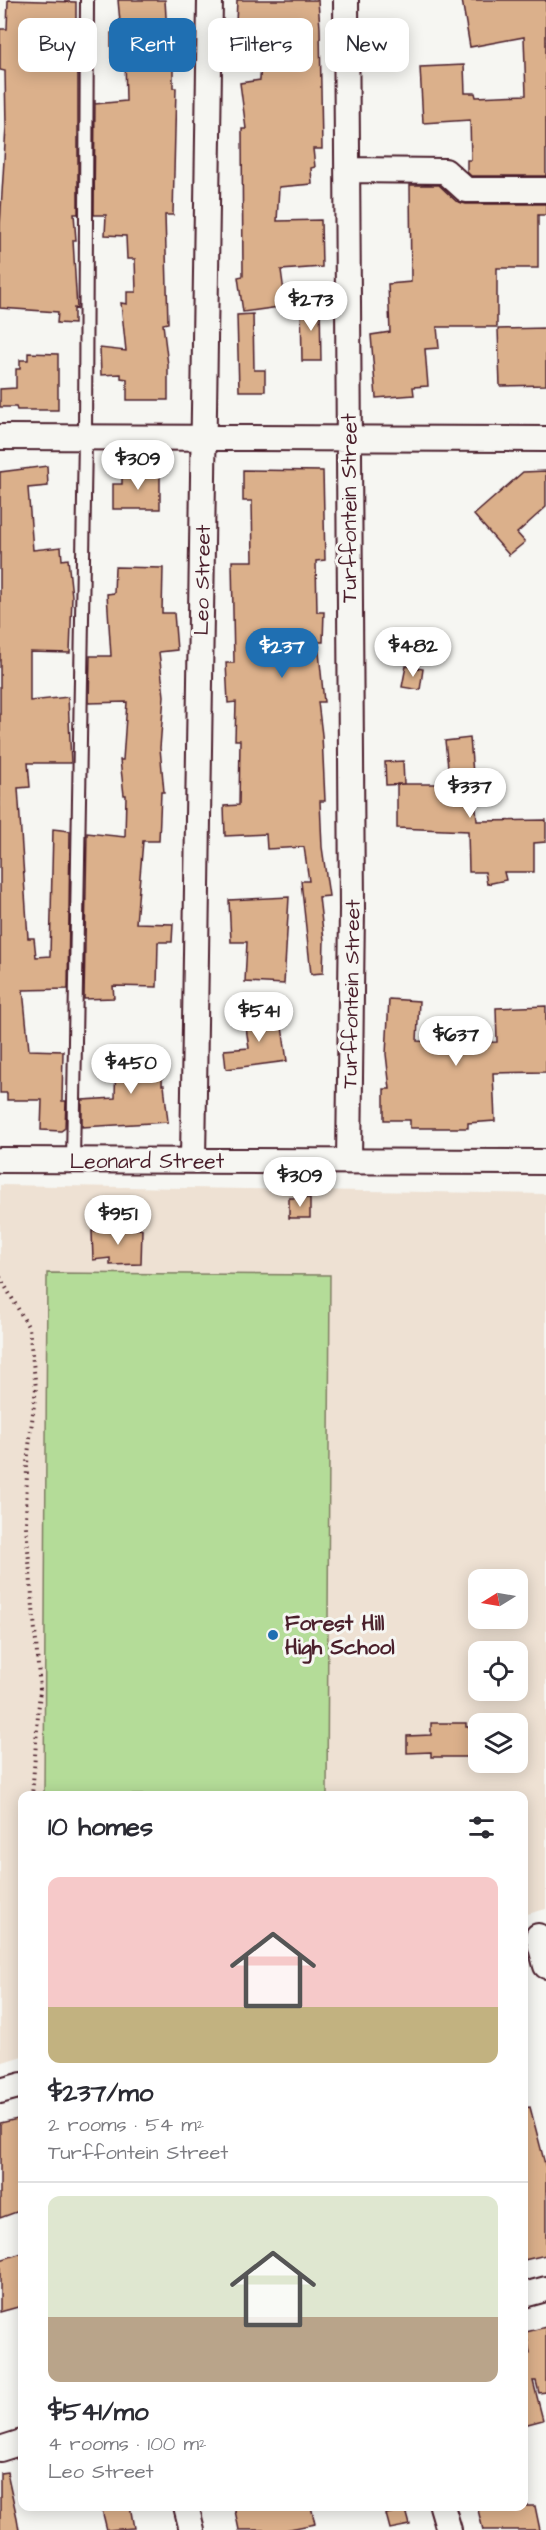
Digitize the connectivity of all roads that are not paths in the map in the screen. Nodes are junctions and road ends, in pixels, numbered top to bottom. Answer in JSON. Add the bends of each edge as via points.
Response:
{"nodes":[{"id":1,"x":87,"y":0,"type":"edge"},
{"id":2,"x":210,"y":0,"type":"edge"},
{"id":3,"x":346,"y":0,"type":"edge"},
{"id":4,"x":348,"y":170,"type":"junction"},
{"id":5,"x":546,"y":190,"type":"edge"},
{"id":6,"x":0,"y":437,"type":"edge"},
{"id":7,"x":85,"y":438,"type":"junction"},
{"id":8,"x":205,"y":439,"type":"junction"},
{"id":9,"x":546,"y":439,"type":"edge"},
{"id":10,"x":348,"y":440,"type":"junction"},
{"id":11,"x":0,"y":1160,"type":"edge"},
{"id":12,"x":193,"y":1160,"type":"junction"},
{"id":13,"x":349,"y":1161,"type":"junction"},
{"id":14,"x":73,"y":1162,"type":"junction"},
{"id":15,"x":546,"y":1162,"type":"edge"},
{"id":16,"x":536,"y":1937,"type":"edge"},
{"id":17,"x":546,"y":1966,"type":"edge"},
{"id":18,"x":18,"y":2086,"type":"edge"},
{"id":19,"x":0,"y":2091,"type":"edge"},
{"id":20,"x":546,"y":2289,"type":"edge"},
{"id":21,"x":528,"y":2294,"type":"edge"},
{"id":22,"x":18,"y":2443,"type":"edge"},
{"id":23,"x":0,"y":2449,"type":"edge"},
{"id":24,"x":187,"y":2511,"type":"edge"},
{"id":25,"x":443,"y":2511,"type":"edge"},
{"id":26,"x":192,"y":2530,"type":"edge"},
{"id":27,"x":448,"y":2530,"type":"edge"}],
"edges":[{"from":1,"to":7,"type":"lane"},
{"from":2,"to":8,"type":"street","name":"Leo Street"},
{"from":3,"to":4,"type":"street","name":"Turffontein Street"},
{"from":4,"to":5,"type":"street","via":[[445,171],[466,190]]},
{"from":4,"to":10,"type":"street","name":"Turffontein Street"},
{"from":6,"to":7,"type":"street"},
{"from":7,"to":8,"type":"street"},
{"from":7,"to":14,"type":"lane"},
{"from":8,"to":10,"type":"street"},
{"from":8,"to":12,"type":"street","name":"Leo Street"},
{"from":9,"to":10,"type":"street"},
{"from":10,"to":13,"type":"street","name":"Turffontein Street","via":[[352,909]]},
{"from":11,"to":14,"type":"street","name":"Leonard Street"},
{"from":12,"to":13,"type":"street","name":"Leonard Street"},
{"from":12,"to":14,"type":"street","name":"Leonard Street"},
{"from":13,"to":15,"type":"street","name":"Leonard Street"},
{"from":16,"to":17,"type":"street"},
{"from":18,"to":19,"type":"street"},
{"from":20,"to":21,"type":"street"},
{"from":22,"to":23,"type":"street"},
{"from":24,"to":26,"type":"street"},
{"from":25,"to":27,"type":"street"}]}
